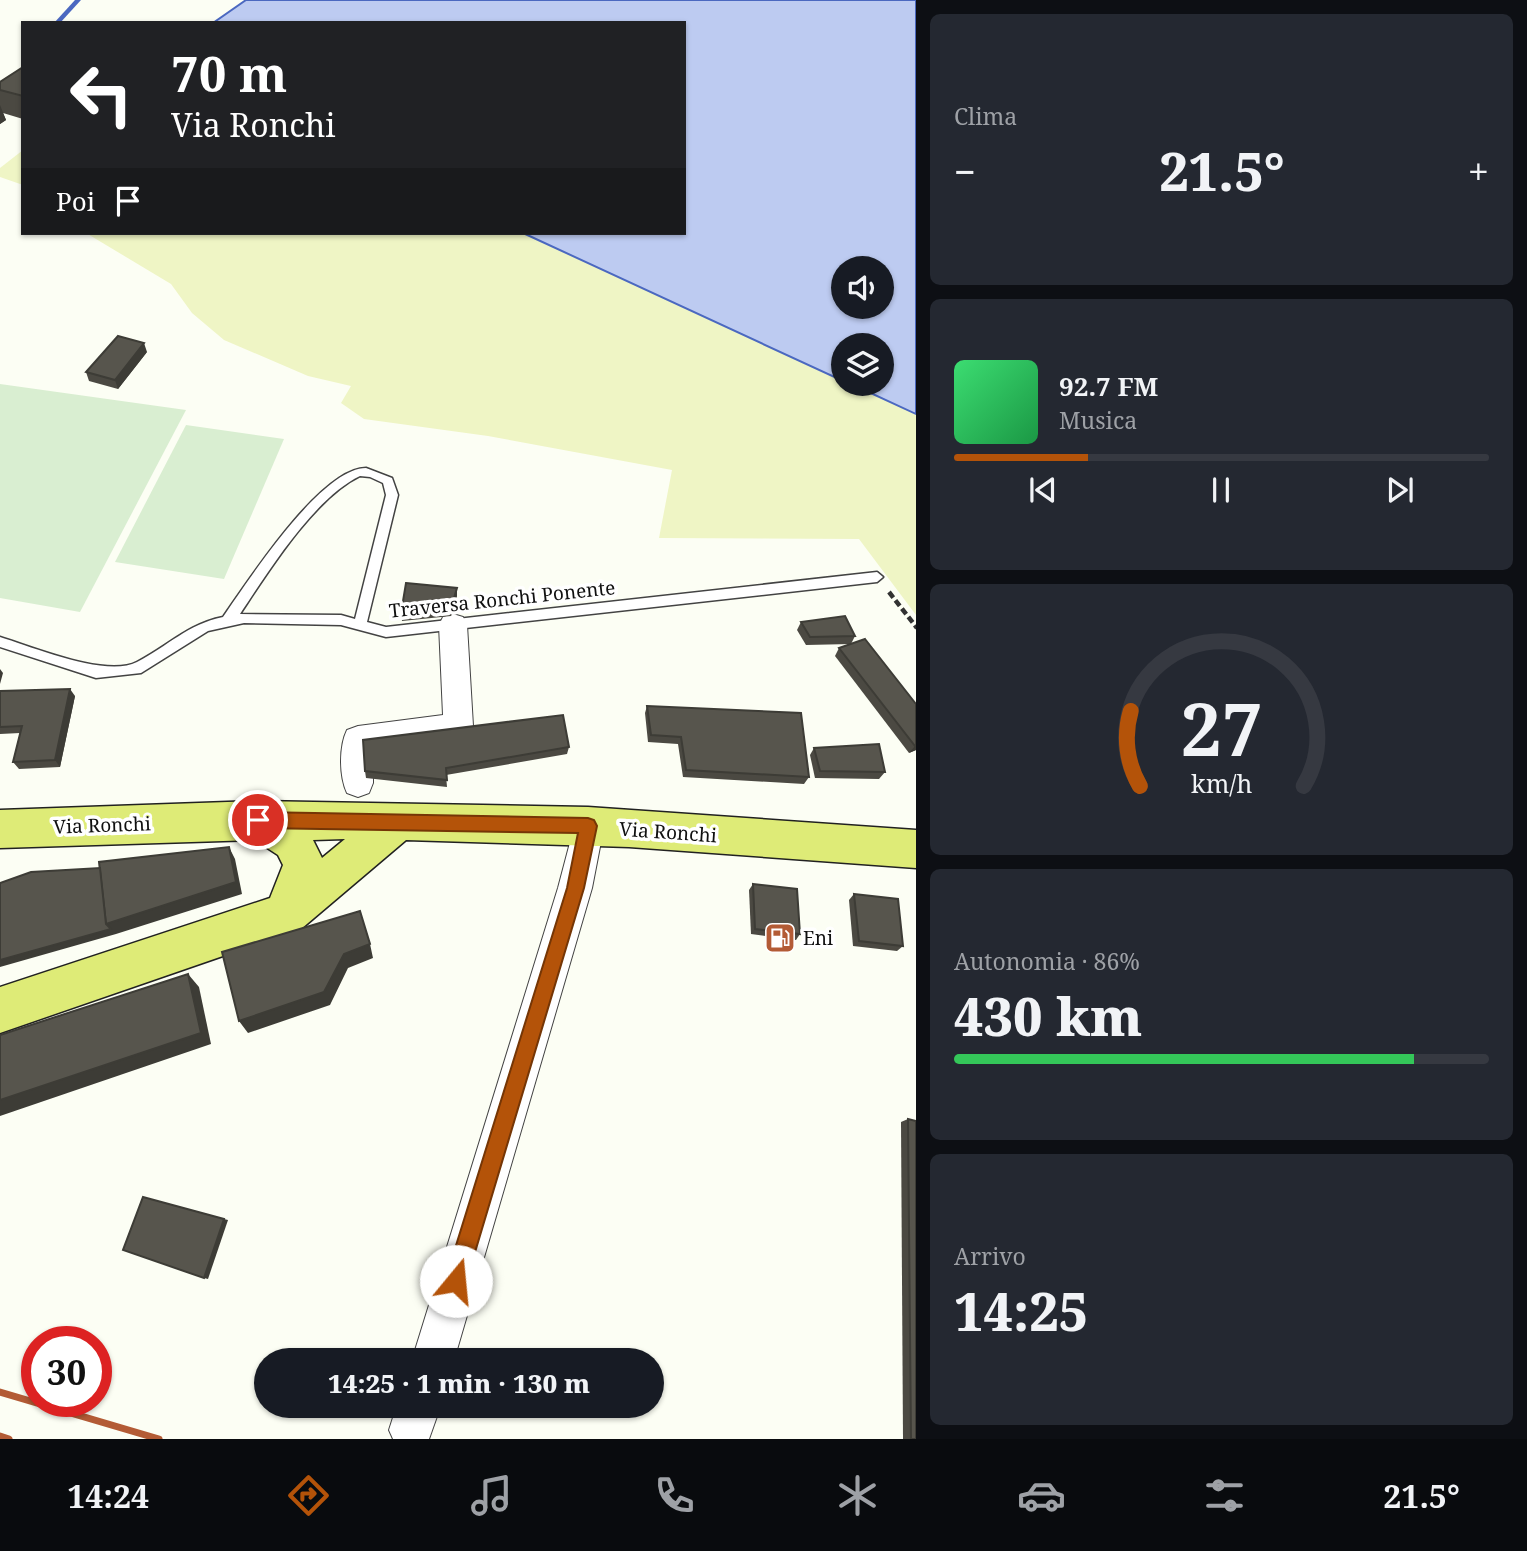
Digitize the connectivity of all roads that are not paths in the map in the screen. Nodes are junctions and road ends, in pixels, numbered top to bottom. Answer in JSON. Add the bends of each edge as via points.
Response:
{"nodes":[{"id":1,"x":877,"y":577,"type":"road end"},
{"id":2,"x":227,"y":622,"type":"junction"},
{"id":3,"x":360,"y":625,"type":"junction"},
{"id":4,"x":453,"y":625,"type":"junction"},
{"id":5,"x":0,"y":642,"type":"edge"},
{"id":6,"x":358,"y":783,"type":"dead end"},
{"id":7,"x":258,"y":820,"type":"junction"},
{"id":8,"x":398,"y":821,"type":"junction"},
{"id":9,"x":588,"y":826,"type":"junction"},
{"id":10,"x":0,"y":829,"type":"edge"},
{"id":11,"x":916,"y":849,"type":"edge"},
{"id":12,"x":286,"y":914,"type":"junction"},
{"id":13,"x":0,"y":1010,"type":"edge"},
{"id":14,"x":437,"y":1348,"type":"edge"}],
"edges":[{"from":1,"to":4,"type":"lane","name":"Traversa Ronchi Ponente"},
{"from":2,"to":3,"type":"lane","name":"Traversa Ronchi Ponente","via":[[244,618],[341,620]]},
{"from":2,"to":3,"type":"lane","via":[[282,546],[339,481],[357,472],[376,473],[388,481],[392,495]]},
{"from":2,"to":5,"type":"lane","name":"Traversa Ronchi Ponente","via":[[205,626],[136,669],[96,672]]},
{"from":3,"to":4,"type":"lane","name":"Traversa Ronchi Ponente","via":[[386,632]]},
{"from":4,"to":6,"type":"street","via":[[458,726],[358,739]]},
{"from":7,"to":8,"type":"main road","name":"Via Ronchi"},
{"from":7,"to":10,"type":"main road","name":"Via Ronchi"},
{"from":7,"to":12,"type":"main road","via":[[293,842],[304,865]]},
{"from":8,"to":9,"type":"main road","name":"Via Ronchi"},
{"from":8,"to":12,"type":"main road"},
{"from":9,"to":11,"type":"main road","name":"Via Ronchi"},
{"from":9,"to":14,"type":"street","via":[[575,888]]},
{"from":12,"to":13,"type":"main road"}]}
